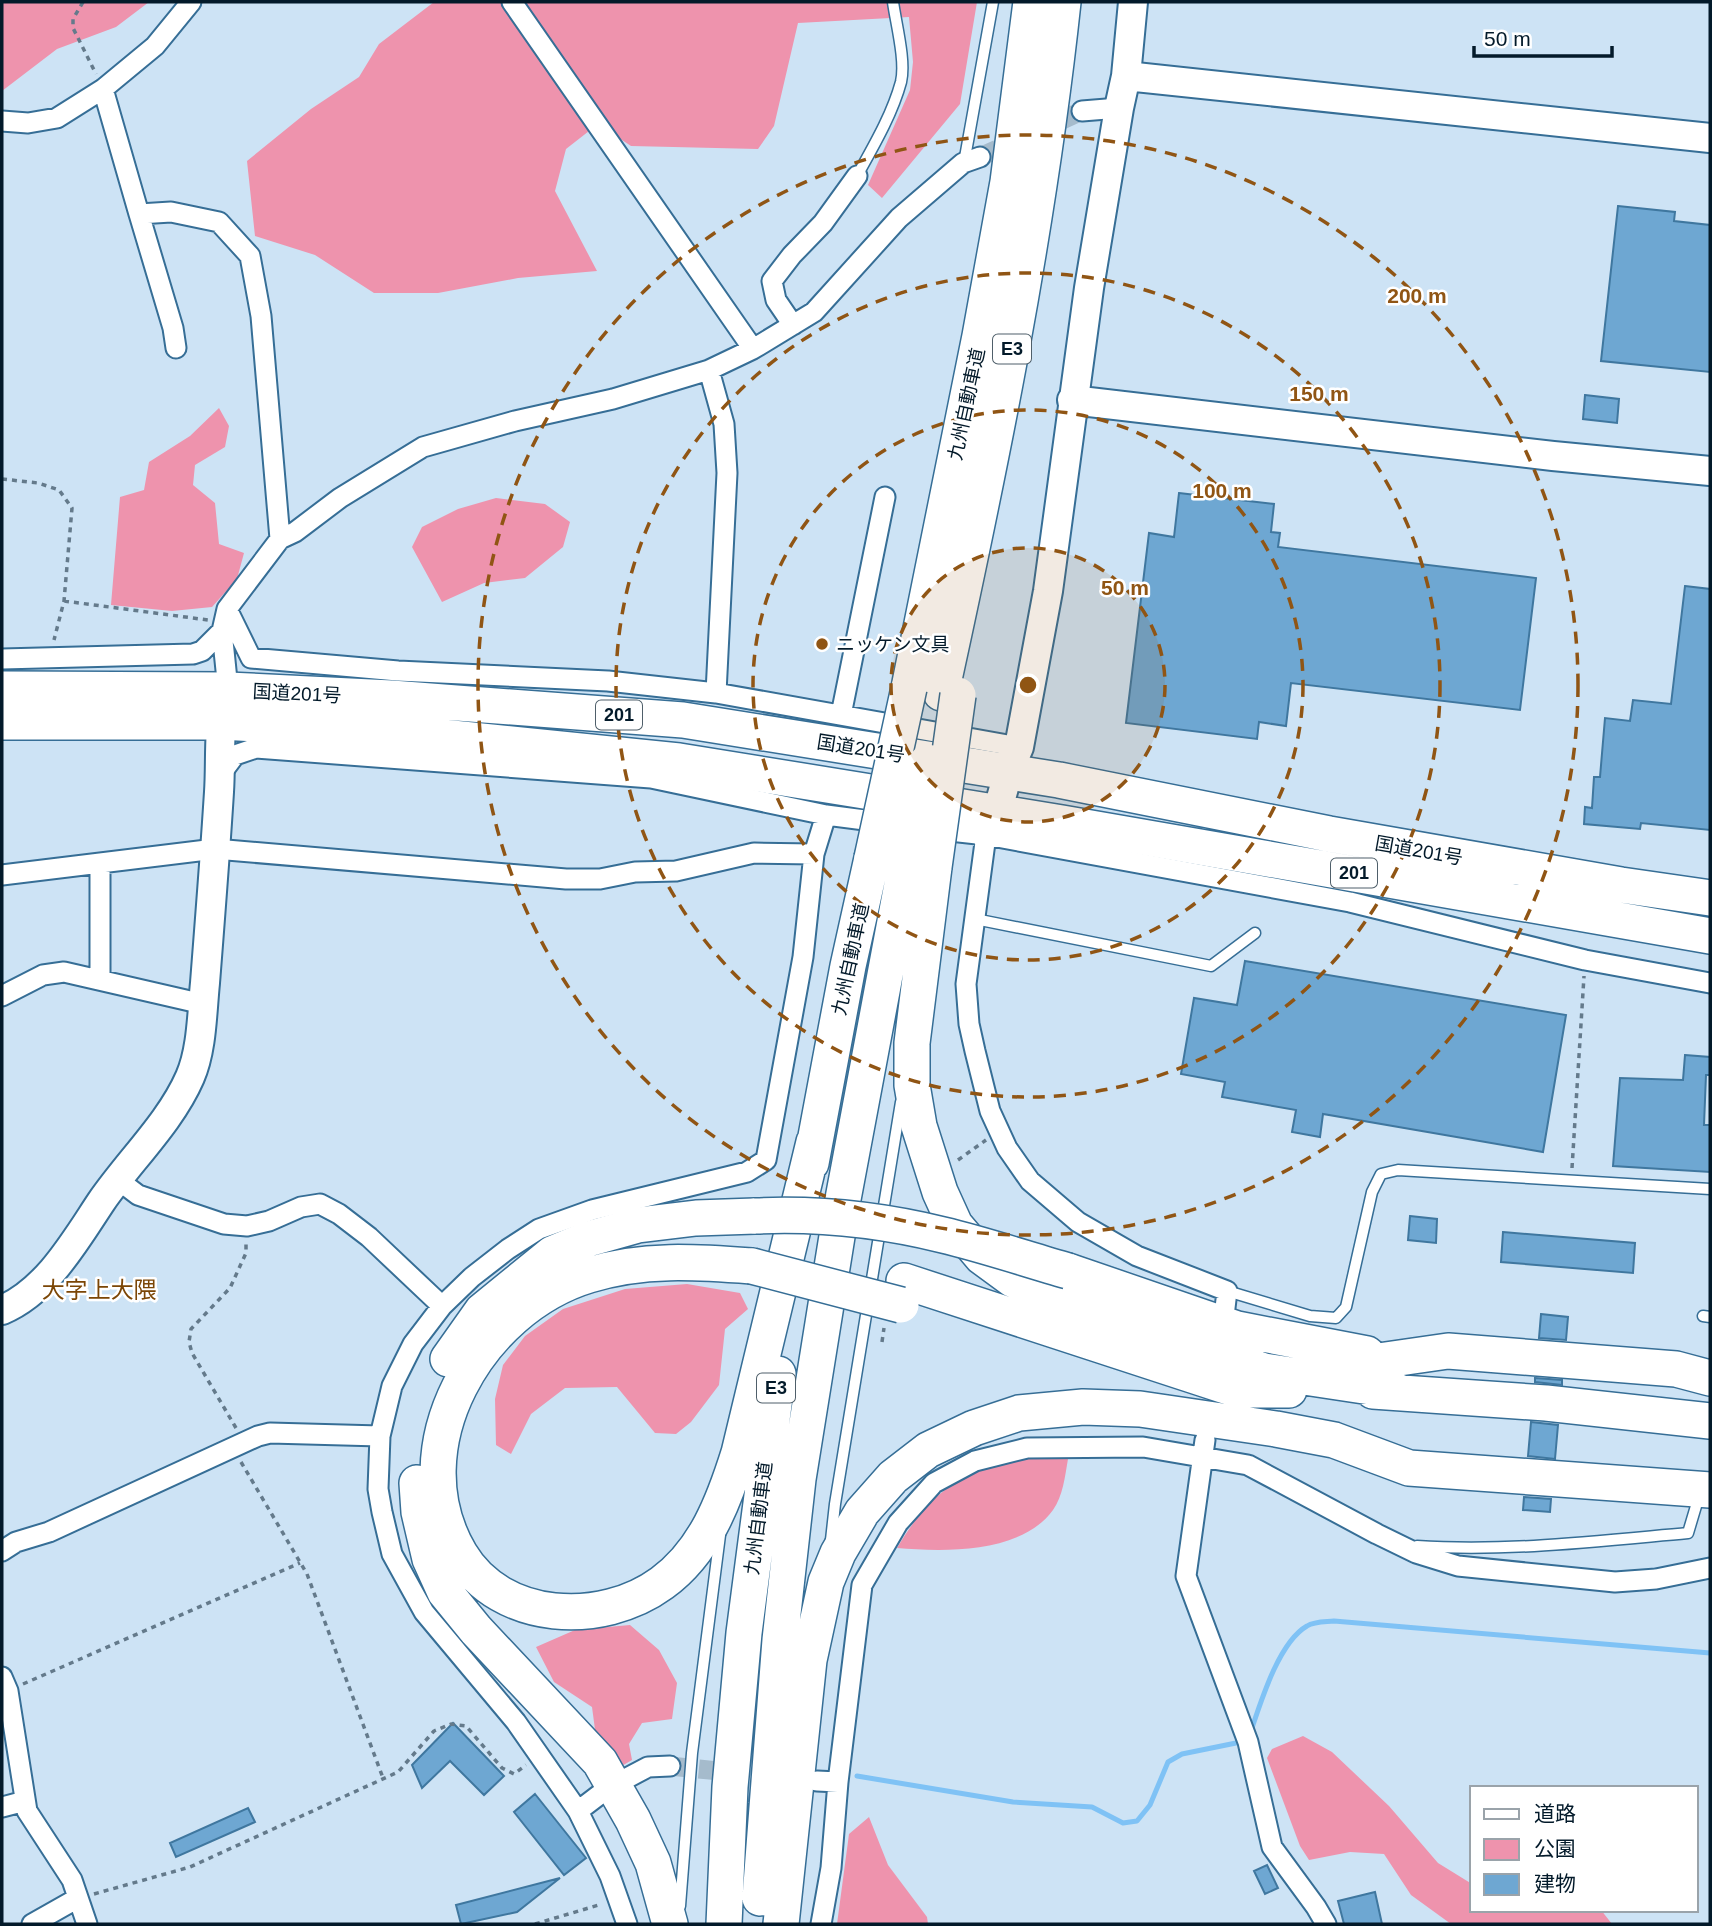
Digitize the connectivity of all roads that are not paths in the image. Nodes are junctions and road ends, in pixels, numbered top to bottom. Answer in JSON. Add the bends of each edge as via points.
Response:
{"nodes":[{"id":1,"x":191,"y":2,"type":"edge"},
{"id":2,"x":512,"y":2,"type":"edge"},
{"id":3,"x":892,"y":2,"type":"edge"},
{"id":4,"x":993,"y":2,"type":"edge"},
{"id":5,"x":1031,"y":2,"type":"edge"},
{"id":6,"x":1063,"y":2,"type":"edge"},
{"id":7,"x":1133,"y":2,"type":"edge"},
{"id":8,"x":1126,"y":76,"type":"junction"},
{"id":9,"x":103,"y":89,"type":"junction"},
{"id":10,"x":1119,"y":108,"type":"junction"},
{"id":11,"x":1082,"y":111,"type":"tunnel mouth"},
{"id":12,"x":2,"y":121,"type":"edge"},
{"id":13,"x":1710,"y":138,"type":"edge"},
{"id":14,"x":972,"y":160,"type":"joint"},
{"id":15,"x":857,"y":176,"type":"joint"},
{"id":16,"x":139,"y":214,"type":"junction"},
{"id":17,"x":793,"y":325,"type":"junction"},
{"id":18,"x":176,"y":348,"type":"dead end"},
{"id":19,"x":753,"y":349,"type":"junction"},
{"id":20,"x":709,"y":370,"type":"junction"},
{"id":21,"x":1072,"y":400,"type":"junction"},
{"id":22,"x":1710,"y":471,"type":"edge"},
{"id":23,"x":885,"y":496,"type":"dead end"},
{"id":24,"x":280,"y":539,"type":"junction"},
{"id":25,"x":224,"y":620,"type":"junction"},
{"id":26,"x":2,"y":659,"type":"edge"},
{"id":27,"x":2,"y":689,"type":"edge"},
{"id":28,"x":936,"y":692,"type":"junction"},
{"id":29,"x":716,"y":693,"type":"junction"},
{"id":30,"x":224,"y":706,"type":"junction"},
{"id":31,"x":841,"y":715,"type":"junction"},
{"id":32,"x":2,"y":722,"type":"edge"},
{"id":33,"x":1014,"y":760,"type":"junction"},
{"id":34,"x":220,"y":775,"type":"junction"},
{"id":35,"x":826,"y":815,"type":"junction"},
{"id":36,"x":992,"y":824,"type":"junction"},
{"id":37,"x":215,"y":849,"type":"junction"},
{"id":38,"x":814,"y":854,"type":"junction"},
{"id":39,"x":100,"y":863,"type":"junction"},
{"id":40,"x":920,"y":865,"type":"junction"},
{"id":41,"x":2,"y":875,"type":"edge"},
{"id":42,"x":1710,"y":898,"type":"edge"},
{"id":43,"x":975,"y":919,"type":"junction"},
{"id":44,"x":1255,"y":933,"type":"dead end"},
{"id":45,"x":1710,"y":936,"type":"edge"},
{"id":46,"x":100,"y":979,"type":"junction"},
{"id":47,"x":1710,"y":983,"type":"edge"},
{"id":48,"x":2,"y":996,"type":"edge"},
{"id":49,"x":203,"y":1004,"type":"junction"},
{"id":50,"x":912,"y":1043,"type":"junction"},
{"id":51,"x":814,"y":1142,"type":"junction"},
{"id":52,"x":117,"y":1180,"type":"junction"},
{"id":53,"x":1710,"y":1189,"type":"edge"},
{"id":54,"x":754,"y":1242,"type":"junction"},
{"id":55,"x":902,"y":1293,"type":"junction"},
{"id":56,"x":1226,"y":1299,"type":"joint"},
{"id":57,"x":442,"y":1306,"type":"junction"},
{"id":58,"x":2,"y":1310,"type":"edge"},
{"id":59,"x":1710,"y":1361,"type":"edge"},
{"id":60,"x":1676,"y":1369,"type":"junction"},
{"id":61,"x":1394,"y":1375,"type":"junction"},
{"id":62,"x":1710,"y":1378,"type":"edge"},
{"id":63,"x":1710,"y":1421,"type":"edge"},
{"id":64,"x":1276,"y":1429,"type":"junction"},
{"id":65,"x":380,"y":1436,"type":"junction"},
{"id":66,"x":1204,"y":1448,"type":"junction"},
{"id":67,"x":1707,"y":1489,"type":"edge"},
{"id":68,"x":726,"y":1495,"type":"junction"},
{"id":69,"x":1399,"y":1545,"type":"junction"},
{"id":70,"x":2,"y":1551,"type":"edge"},
{"id":71,"x":1710,"y":1568,"type":"edge"},
{"id":72,"x":826,"y":1582,"type":"junction"},
{"id":73,"x":5,"y":1684,"type":"edge"},
{"id":74,"x":670,"y":1766,"type":"tunnel mouth"},
{"id":75,"x":629,"y":1777,"type":"dead end"},
{"id":76,"x":817,"y":1781,"type":"dead end"},
{"id":77,"x":838,"y":1782,"type":"junction"},
{"id":78,"x":599,"y":1795,"type":"dead end"},
{"id":79,"x":25,"y":1801,"type":"junction"},
{"id":80,"x":2,"y":1807,"type":"edge"},
{"id":81,"x":578,"y":1811,"type":"junction"},
{"id":82,"x":78,"y":1898,"type":"junction"},
{"id":83,"x":32,"y":1924,"type":"edge"},
{"id":84,"x":87,"y":1924,"type":"edge"},
{"id":85,"x":627,"y":1924,"type":"edge"},
{"id":86,"x":670,"y":1924,"type":"edge"},
{"id":87,"x":679,"y":1924,"type":"edge"},
{"id":88,"x":724,"y":1924,"type":"edge"},
{"id":89,"x":760,"y":1924,"type":"edge"},
{"id":90,"x":780,"y":1924,"type":"edge"},
{"id":91,"x":821,"y":1924,"type":"edge"},
{"id":92,"x":1326,"y":1924,"type":"edge"}],
"edges":[{"from":1,"to":9,"type":"street","via":[[155,46]]},
{"from":2,"to":19,"type":"street"},
{"from":3,"to":15,"type":"lane","via":[[901,80]]},
{"from":4,"to":14,"type":"lane"},
{"from":5,"to":28,"type":"highway","name":"九州自動車道","number":"E3"},
{"from":6,"to":28,"type":"highway","name":"九州自動車道","number":"E3","via":[[1039,185],[988,477]]},
{"from":7,"to":8,"type":"street"},
{"from":8,"to":10,"type":"street"},
{"from":8,"to":13,"type":"street"},
{"from":9,"to":12,"type":"street","via":[[57,118]]},
{"from":9,"to":16,"type":"street"},
{"from":10,"to":11,"type":"street"},
{"from":10,"to":21,"type":"street"},
{"from":14,"to":17,"type":"street","via":[[899,218],[814,312]]},
{"from":15,"to":17,"type":"street","via":[[772,281],[776,300]]},
{"from":16,"to":18,"type":"street"},
{"from":16,"to":24,"type":"street","via":[[171,212],[219,222],[250,256],[261,316]]},
{"from":17,"to":19,"type":"street"},
{"from":19,"to":20,"type":"street"},
{"from":20,"to":24,"type":"street","via":[[423,447]]},
{"from":20,"to":29,"type":"street","via":[[724,424],[727,473]]},
{"from":21,"to":22,"type":"street"},
{"from":21,"to":33,"type":"street","via":[[1048,591]]},
{"from":23,"to":31,"type":"street"},
{"from":24,"to":25,"type":"street"},
{"from":25,"to":26,"type":"street","via":[[202,651],[193,654]]},
{"from":25,"to":29,"type":"street","via":[[251,658],[398,671],[608,681]]},
{"from":25,"to":30,"type":"street"},
{"from":27,"to":30,"type":"highway","name":"国道201号","number":"201"},
{"from":28,"to":40,"type":"highway","name":"九州自動車道","number":"E3","bridge":true},
{"from":28,"to":51,"type":"highway","name":"九州自動車道","number":"E3","bridge":true,"via":[[872,858]]},
{"from":29,"to":31,"type":"street"},
{"from":30,"to":32,"type":"highway","name":"国道201号","number":"201"},
{"from":30,"to":33,"type":"highway","name":"国道201号","number":"201","via":[[391,698],[683,720]]},
{"from":30,"to":34,"type":"street"},
{"from":30,"to":36,"type":"highway","name":"国道201号","number":"201","via":[[393,732],[679,761]]},
{"from":31,"to":33,"type":"street"},
{"from":33,"to":36,"type":"street"},
{"from":33,"to":42,"type":"highway","name":"国道201号","number":"201","via":[[1059,780],[1342,837]]},
{"from":34,"to":35,"type":"street","via":[[235,755],[256,748],[651,778]]},
{"from":34,"to":37,"type":"street"},
{"from":35,"to":36,"type":"street"},
{"from":35,"to":38,"type":"street"},
{"from":36,"to":43,"type":"street"},
{"from":36,"to":45,"type":"highway","name":"国道201号","number":"201"},
{"from":36,"to":47,"type":"street","via":[[1350,902],[1585,960]]},
{"from":37,"to":38,"type":"street","via":[[600,879],[676,871],[754,853]]},
{"from":37,"to":39,"type":"street"},
{"from":37,"to":49,"type":"street"},
{"from":38,"to":57,"type":"street","via":[[803,957],[766,1160],[747,1172],[592,1210],[539,1229],[472,1277]]},
{"from":39,"to":41,"type":"street"},
{"from":39,"to":46,"type":"street"},
{"from":40,"to":50,"type":"highway"},
{"from":40,"to":89,"type":"highway","name":"九州自動車道","number":"E3","via":[[843,1199],[798,1479],[780,1640]]},
{"from":43,"to":44,"type":"lane","via":[[1211,966]]},
{"from":43,"to":56,"type":"street","via":[[967,985],[970,1024],[990,1111],[1007,1148],[1030,1181],[1078,1222]]},
{"from":46,"to":48,"type":"street","via":[[64,972],[43,975]]},
{"from":46,"to":49,"type":"street"},
{"from":49,"to":52,"type":"street","via":[[191,1075],[165,1118]]},
{"from":50,"to":61,"type":"highway","via":[[912,1085],[919,1126],[940,1192],[955,1225],[982,1256],[1012,1279],[1264,1371],[1334,1369]]},
{"from":50,"to":72,"type":"lane"},
{"from":51,"to":68,"type":"highway"},
{"from":51,"to":88,"type":"highway","name":"九州自動車道","number":"E3","via":[[744,1633]]},
{"from":52,"to":57,"type":"street","via":[[138,1195],[224,1224],[247,1226],[320,1204],[369,1237]]},
{"from":52,"to":58,"type":"street","via":[[56,1265],[35,1288]]},
{"from":53,"to":56,"type":"lane","via":[[1398,1170],[1381,1174],[1372,1192],[1346,1307],[1336,1318]]},
{"from":54,"to":55,"type":"highway"},
{"from":54,"to":61,"type":"highway","bridge":true,"via":[[800,1214],[943,1235]]},
{"from":54,"to":68,"type":"highway","via":[[587,1275],[526,1308],[496,1333],[461,1382],[440,1446],[441,1502],[460,1553],[491,1587],[548,1612],[603,1609],[663,1583],[707,1532]]},
{"from":54,"to":86,"type":"highway","via":[[698,1238],[614,1247],[529,1273],[482,1311],[455,1348],[424,1413],[415,1466],[430,1559],[445,1592],[600,1762],[653,1863]]},
{"from":55,"to":61,"type":"highway","via":[[1238,1390]]},
{"from":55,"to":64,"type":"highway"},
{"from":57,"to":65,"type":"street","via":[[413,1344],[392,1386]]},
{"from":59,"to":60,"type":"highway"},
{"from":60,"to":61,"type":"highway","via":[[1448,1351]]},
{"from":60,"to":62,"type":"highway"},
{"from":61,"to":63,"type":"highway","via":[[1546,1403]]},
{"from":64,"to":67,"type":"highway","via":[[1334,1440],[1409,1468]]},
{"from":64,"to":72,"type":"highway","via":[[1140,1409],[1083,1407],[1018,1413],[928,1450],[893,1477],[862,1512]]},
{"from":65,"to":70,"type":"street","via":[[270,1433]]},
{"from":65,"to":81,"type":"street","via":[[378,1489],[393,1554],[424,1612],[516,1722]]},
{"from":66,"to":69,"type":"street","via":[[1248,1465]]},
{"from":66,"to":77,"type":"street","via":[[1027,1448],[975,1461],[934,1483],[898,1523],[862,1585]]},
{"from":66,"to":92,"type":"street","via":[[1186,1576],[1248,1742],[1272,1847]]},
{"from":67,"to":69,"type":"lane","via":[[1688,1533],[1450,1548]]},
{"from":68,"to":87,"type":"lane","via":[[692,1753]]},
{"from":69,"to":71,"type":"street","via":[[1458,1566],[1615,1583]]},
{"from":72,"to":90,"type":"highway","via":[[809,1660]]},
{"from":73,"to":79,"type":"street"},
{"from":74,"to":75,"type":"street","via":[[648,1767]]},
{"from":76,"to":77,"type":"street"},
{"from":77,"to":91,"type":"street"},
{"from":78,"to":81,"type":"street"},
{"from":79,"to":80,"type":"street"},
{"from":79,"to":82,"type":"street"},
{"from":81,"to":85,"type":"street"},
{"from":82,"to":83,"type":"street"},
{"from":82,"to":84,"type":"street"}]}
